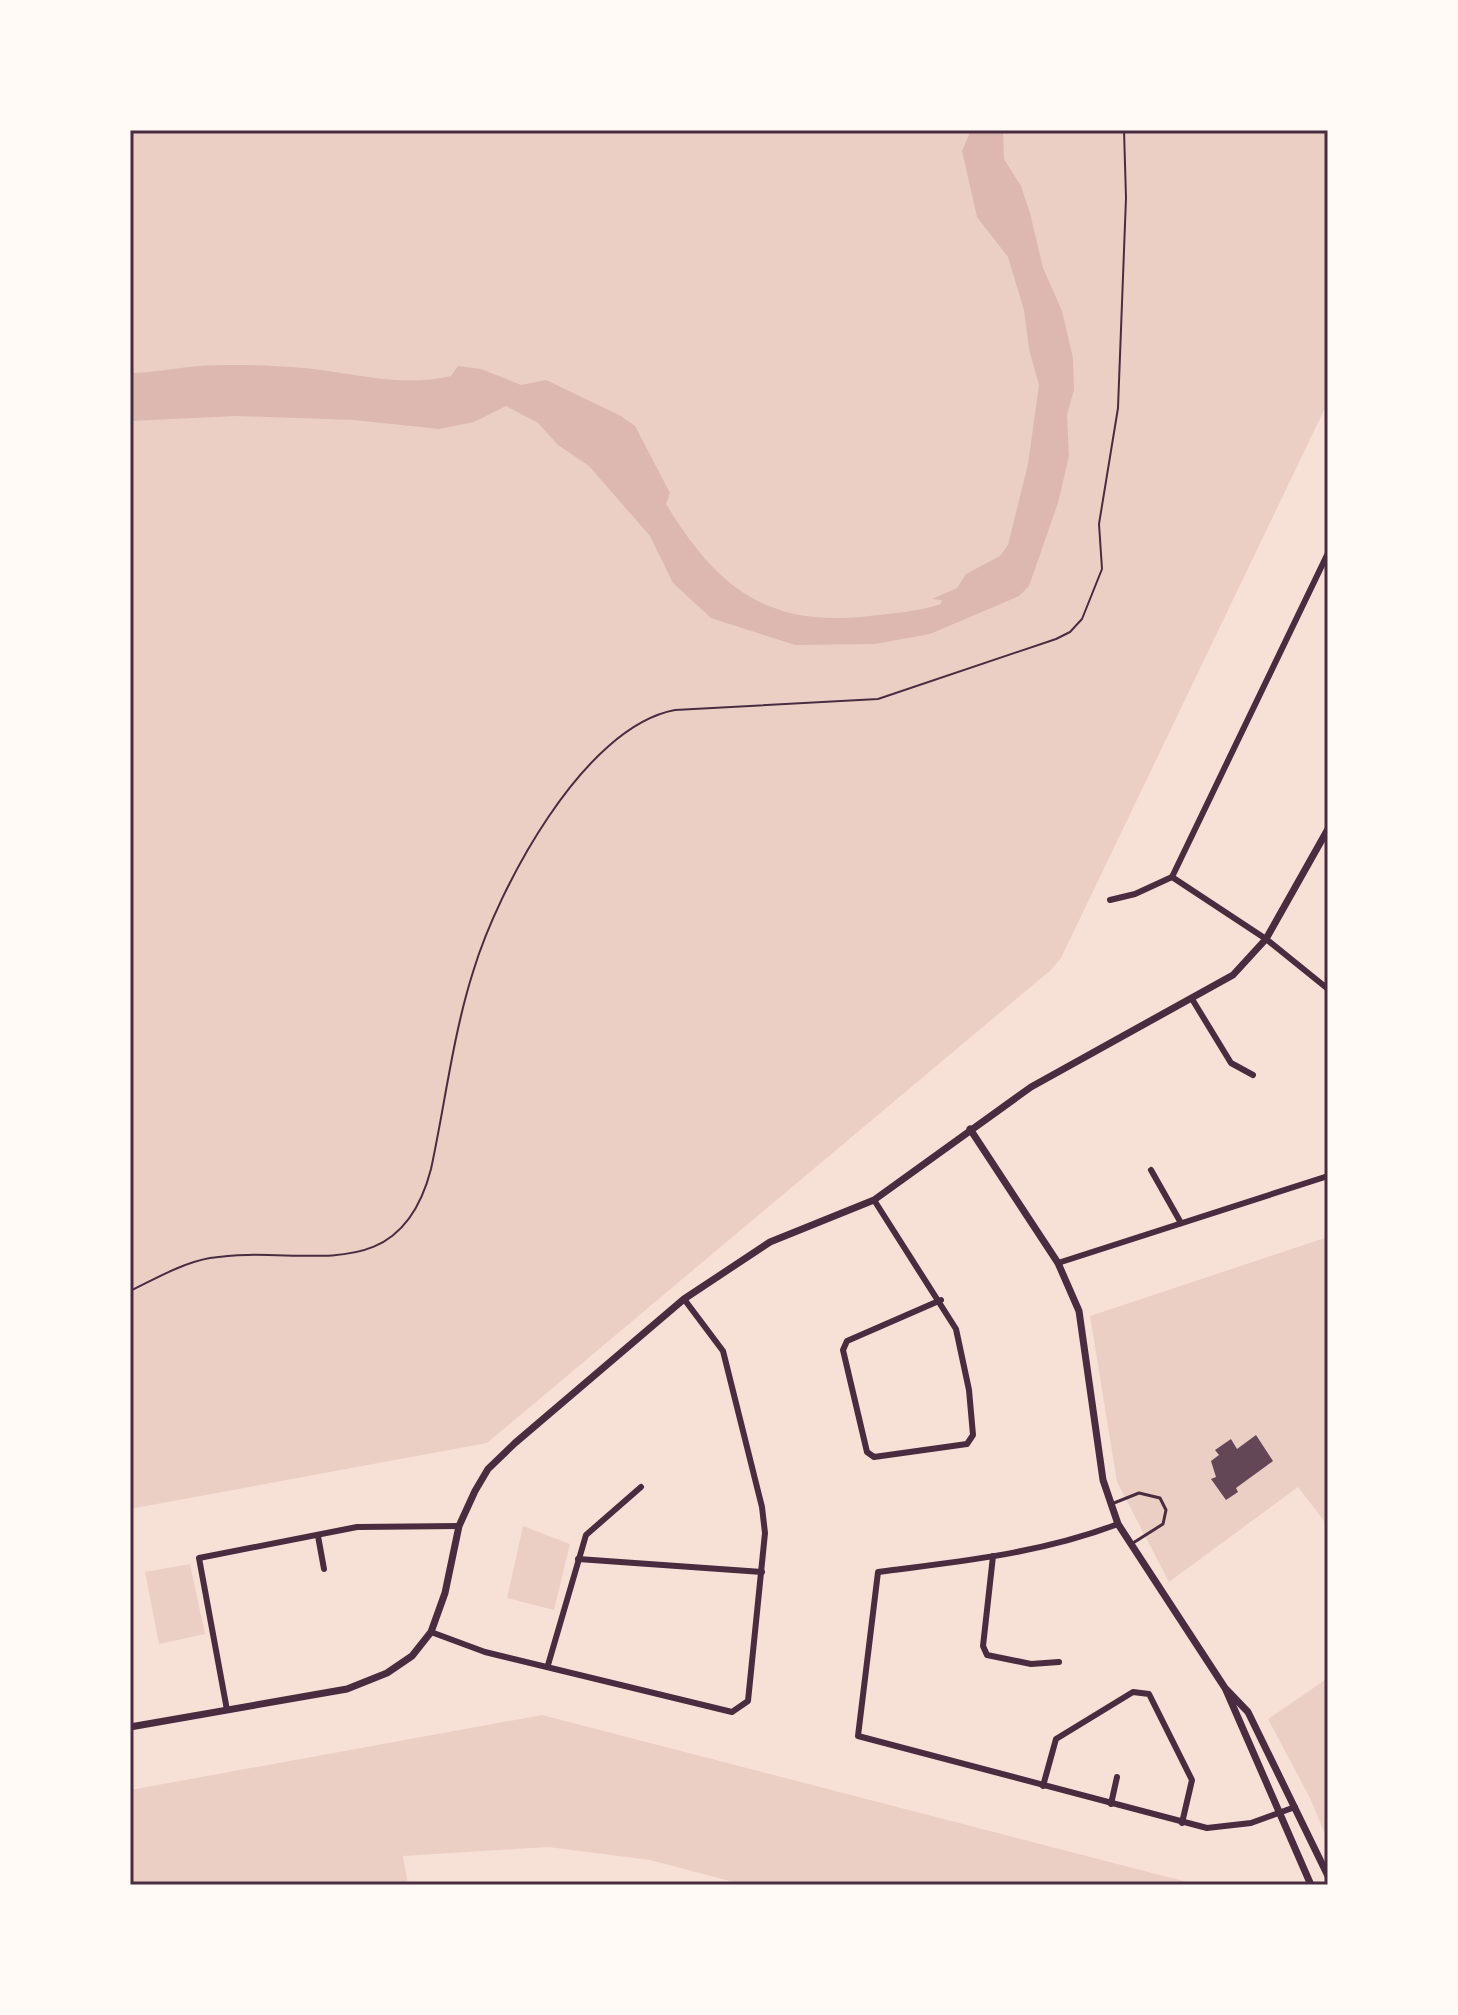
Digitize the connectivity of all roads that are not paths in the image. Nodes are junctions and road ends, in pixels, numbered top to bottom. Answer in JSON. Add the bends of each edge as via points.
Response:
{"nodes":[{"id":1,"x":1328,"y":553,"type":"edge"},
{"id":2,"x":1328,"y":829,"type":"edge"},
{"id":3,"x":1172,"y":877,"type":"junction"},
{"id":4,"x":1110,"y":900,"type":"dead end"},
{"id":5,"x":1266,"y":939,"type":"junction"},
{"id":6,"x":1328,"y":989,"type":"edge"},
{"id":7,"x":1192,"y":999,"type":"junction"},
{"id":8,"x":1253,"y":1075,"type":"dead end"},
{"id":9,"x":970,"y":1129,"type":"junction"},
{"id":10,"x":1151,"y":1170,"type":"dead end"},
{"id":11,"x":1328,"y":1176,"type":"edge"},
{"id":12,"x":874,"y":1200,"type":"junction"},
{"id":13,"x":1181,"y":1223,"type":"junction"},
{"id":14,"x":1058,"y":1263,"type":"junction"},
{"id":15,"x":684,"y":1299,"type":"junction"},
{"id":16,"x":941,"y":1300,"type":"junction"},
{"id":17,"x":641,"y":1487,"type":"dead end"},
{"id":18,"x":1110,"y":1504,"type":"junction"},
{"id":19,"x":1118,"y":1524,"type":"junction"},
{"id":20,"x":459,"y":1526,"type":"junction"},
{"id":21,"x":318,"y":1536,"type":"junction"},
{"id":22,"x":1130,"y":1545,"type":"junction"},
{"id":23,"x":993,"y":1556,"type":"junction"},
{"id":24,"x":578,"y":1559,"type":"junction"},
{"id":25,"x":324,"y":1569,"type":"dead end"},
{"id":26,"x":762,"y":1572,"type":"junction"},
{"id":27,"x":431,"y":1632,"type":"junction"},
{"id":28,"x":1059,"y":1662,"type":"dead end"},
{"id":29,"x":548,"y":1665,"type":"junction"},
{"id":30,"x":1225,"y":1688,"type":"junction"},
{"id":31,"x":227,"y":1710,"type":"junction"},
{"id":32,"x":130,"y":1727,"type":"edge"},
{"id":33,"x":1117,"y":1777,"type":"dead end"},
{"id":34,"x":1043,"y":1786,"type":"junction"},
{"id":35,"x":1111,"y":1804,"type":"junction"},
{"id":36,"x":1295,"y":1807,"type":"junction"},
{"id":37,"x":1278,"y":1816,"type":"junction"},
{"id":38,"x":1182,"y":1823,"type":"junction"},
{"id":39,"x":1328,"y":1876,"type":"edge"},
{"id":40,"x":1311,"y":1885,"type":"edge"}],
"edges":[{"from":1,"to":3,"type":"street"},
{"from":2,"to":5,"type":"street"},
{"from":3,"to":4,"type":"street"},
{"from":3,"to":5,"type":"street"},
{"from":5,"to":6,"type":"street"},
{"from":5,"to":7,"type":"street","via":[[1233,975]]},
{"from":7,"to":8,"type":"street","via":[[1231,1063]]},
{"from":7,"to":9,"type":"street","via":[[1031,1087]]},
{"from":9,"to":12,"type":"street"},
{"from":9,"to":14,"type":"street"},
{"from":10,"to":13,"type":"street"},
{"from":11,"to":13,"type":"street"},
{"from":12,"to":15,"type":"street","via":[[770,1242]]},
{"from":12,"to":16,"type":"street"},
{"from":13,"to":14,"type":"street"},
{"from":14,"to":18,"type":"street","via":[[1079,1311]]},
{"from":15,"to":20,"type":"street","via":[[488,1469]]},
{"from":15,"to":26,"type":"street","via":[[723,1351],[762,1507]]},
{"from":16,"to":16,"type":"street","via":[[956,1329],[973,1435],[967,1444],[874,1457],[867,1452],[843,1350],[847,1341]]},
{"from":17,"to":24,"type":"street","via":[[586,1535]]},
{"from":18,"to":19,"type":"street"},
{"from":18,"to":22,"type":"lane","via":[[1139,1493],[1160,1498],[1166,1510],[1163,1524]]},
{"from":19,"to":22,"type":"street"},
{"from":19,"to":23,"type":"street","via":[[1068,1543]]},
{"from":20,"to":21,"type":"street","via":[[357,1527]]},
{"from":20,"to":27,"type":"street"},
{"from":21,"to":25,"type":"street"},
{"from":21,"to":31,"type":"street","via":[[199,1558]]},
{"from":22,"to":30,"type":"street"},
{"from":23,"to":28,"type":"street","via":[[983,1646],[987,1655],[1031,1664]]},
{"from":23,"to":34,"type":"street","via":[[878,1572],[858,1736]]},
{"from":24,"to":26,"type":"street"},
{"from":24,"to":29,"type":"street"},
{"from":26,"to":29,"type":"street","via":[[748,1701],[732,1712]]},
{"from":27,"to":29,"type":"street","via":[[485,1652]]},
{"from":27,"to":31,"type":"street","via":[[412,1656],[387,1673],[347,1689]]},
{"from":30,"to":36,"type":"street","via":[[1248,1712]]},
{"from":30,"to":37,"type":"street"},
{"from":31,"to":32,"type":"street"},
{"from":33,"to":35,"type":"street"},
{"from":34,"to":35,"type":"street"},
{"from":34,"to":38,"type":"street","via":[[1056,1739],[1133,1692],[1149,1694],[1192,1780]]},
{"from":35,"to":38,"type":"street"},
{"from":36,"to":37,"type":"street"},
{"from":36,"to":39,"type":"street"},
{"from":37,"to":38,"type":"street","via":[[1207,1828]]},
{"from":37,"to":40,"type":"street"}]}
